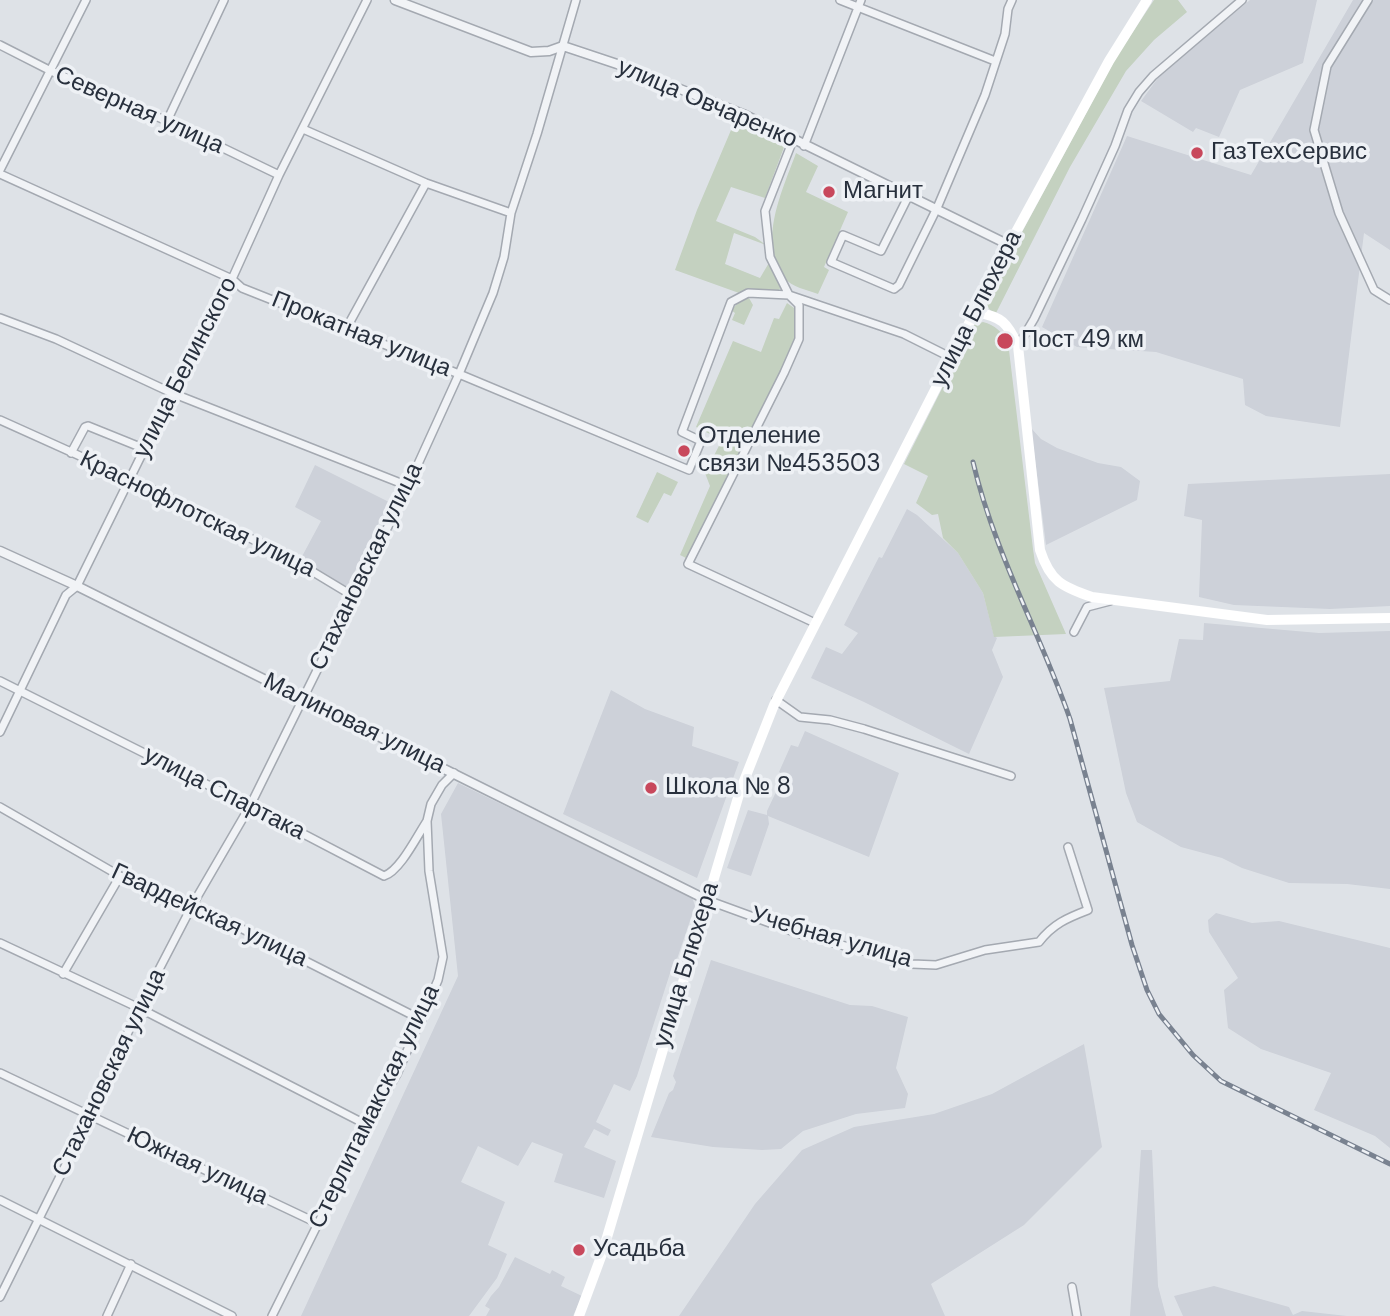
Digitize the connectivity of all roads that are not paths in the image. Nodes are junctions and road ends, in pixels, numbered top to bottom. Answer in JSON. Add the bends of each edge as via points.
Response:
{"nodes":[{"id":1,"x":86,"y":0,"type":"edge"},
{"id":2,"x":224,"y":0,"type":"edge"},
{"id":3,"x":367,"y":0,"type":"edge"},
{"id":4,"x":395,"y":0,"type":"edge"},
{"id":5,"x":576,"y":0,"type":"edge"},
{"id":6,"x":840,"y":0,"type":"edge"},
{"id":7,"x":1012,"y":0,"type":"edge"},
{"id":8,"x":1147,"y":0,"type":"edge"},
{"id":9,"x":1242,"y":0,"type":"edge"},
{"id":10,"x":1368,"y":0,"type":"edge"},
{"id":11,"x":860,"y":4,"type":"edge"},
{"id":12,"x":0,"y":45,"type":"edge"},
{"id":13,"x":563,"y":46,"type":"junction"},
{"id":14,"x":995,"y":61,"type":"junction"},
{"id":15,"x":51,"y":71,"type":"junction"},
{"id":16,"x":167,"y":121,"type":"junction"},
{"id":17,"x":303,"y":129,"type":"junction"},
{"id":18,"x":793,"y":140,"type":"junction"},
{"id":19,"x":804,"y":146,"type":"junction"},
{"id":20,"x":0,"y":172,"type":"edge"},
{"id":21,"x":279,"y":175,"type":"junction"},
{"id":22,"x":426,"y":183,"type":"junction"},
{"id":23,"x":908,"y":197,"type":"junction"},
{"id":24,"x":937,"y":208,"type":"junction"},
{"id":25,"x":511,"y":213,"type":"junction"},
{"id":26,"x":1009,"y":245,"type":"junction"},
{"id":27,"x":232,"y":279,"type":"junction"},
{"id":28,"x":789,"y":295,"type":"junction"},
{"id":29,"x":1390,"y":300,"type":"edge"},
{"id":30,"x":976,"y":312,"type":"junction"},
{"id":31,"x":0,"y":318,"type":"edge"},
{"id":32,"x":346,"y":330,"type":"junction"},
{"id":33,"x":1018,"y":346,"type":"junction"},
{"id":34,"x":952,"y":358,"type":"junction"},
{"id":35,"x":459,"y":374,"type":"junction"},
{"id":36,"x":172,"y":393,"type":"junction"},
{"id":37,"x":0,"y":420,"type":"edge"},
{"id":38,"x":145,"y":449,"type":"junction"},
{"id":39,"x":71,"y":453,"type":"junction"},
{"id":40,"x":131,"y":479,"type":"junction"},
{"id":41,"x":408,"y":486,"type":"junction"},
{"id":42,"x":0,"y":551,"type":"edge"},
{"id":43,"x":78,"y":586,"type":"junction"},
{"id":44,"x":353,"y":596,"type":"junction"},
{"id":45,"x":1112,"y":600,"type":"junction"},
{"id":46,"x":1390,"y":618,"type":"edge"},
{"id":47,"x":815,"y":622,"type":"junction"},
{"id":48,"x":1074,"y":632,"type":"dead end"},
{"id":49,"x":0,"y":681,"type":"edge"},
{"id":50,"x":19,"y":690,"type":"junction"},
{"id":51,"x":302,"y":700,"type":"junction"},
{"id":52,"x":776,"y":700,"type":"junction"},
{"id":53,"x":0,"y":732,"type":"edge"},
{"id":54,"x":454,"y":773,"type":"junction"},
{"id":55,"x":1011,"y":776,"type":"dead end"},
{"id":56,"x":250,"y":806,"type":"junction"},
{"id":57,"x":0,"y":807,"type":"edge"},
{"id":58,"x":427,"y":821,"type":"junction"},
{"id":59,"x":1068,"y":847,"type":"dead end"},
{"id":60,"x":120,"y":876,"type":"junction"},
{"id":61,"x":707,"y":900,"type":"junction"},
{"id":62,"x":193,"y":904,"type":"junction"},
{"id":63,"x":0,"y":943,"type":"edge"},
{"id":64,"x":63,"y":974,"type":"junction"},
{"id":65,"x":139,"y":1008,"type":"junction"},
{"id":66,"x":422,"y":1020,"type":"junction"},
{"id":67,"x":0,"y":1073,"type":"edge"},
{"id":68,"x":90,"y":1116,"type":"junction"},
{"id":69,"x":367,"y":1125,"type":"junction"},
{"id":70,"x":0,"y":1200,"type":"edge"},
{"id":71,"x":39,"y":1219,"type":"junction"},
{"id":72,"x":318,"y":1224,"type":"junction"},
{"id":73,"x":131,"y":1264,"type":"junction"},
{"id":74,"x":1072,"y":1287,"type":"dead end"},
{"id":75,"x":0,"y":1297,"type":"edge"},
{"id":76,"x":107,"y":1316,"type":"edge"},
{"id":77,"x":232,"y":1316,"type":"edge"},
{"id":78,"x":272,"y":1316,"type":"edge"},
{"id":79,"x":579,"y":1316,"type":"edge"},
{"id":80,"x":1077,"y":1316,"type":"edge"}],
"edges":[{"from":1,"to":15,"type":"street"},
{"from":2,"to":16,"type":"street"},
{"from":3,"to":17,"type":"street","name":"улица Белинского"},
{"from":4,"to":13,"type":"street","name":"улица Овчаренко","via":[[531,52]]},
{"from":5,"to":13,"type":"street","name":"Стахановская улица"},
{"from":6,"to":11,"type":"street"},
{"from":7,"to":14,"type":"street"},
{"from":8,"to":26,"type":"main road","name":"улица Блюхера"},
{"from":9,"to":33,"type":"street","via":[[1139,92]]},
{"from":10,"to":29,"type":"street","via":[[1327,66],[1314,130],[1339,214],[1374,290]]},
{"from":11,"to":14,"type":"street"},
{"from":11,"to":19,"type":"street"},
{"from":12,"to":15,"type":"street","name":"Северная улица"},
{"from":13,"to":18,"type":"street","name":"улица Овчаренко","via":[[743,114]]},
{"from":13,"to":25,"type":"street","name":"Стахановская улица"},
{"from":14,"to":24,"type":"street"},
{"from":15,"to":16,"type":"street","name":"Северная улица"},
{"from":15,"to":20,"type":"street"},
{"from":16,"to":21,"type":"street","name":"Северная улица"},
{"from":17,"to":21,"type":"street","name":"улица Белинского"},
{"from":17,"to":22,"type":"street"},
{"from":18,"to":19,"type":"street","name":"улица Овчаренко"},
{"from":18,"to":28,"type":"street","via":[[765,211],[770,257]]},
{"from":19,"to":23,"type":"street","name":"улица Овчаренко"},
{"from":20,"to":27,"type":"street","name":"Прокатная улица"},
{"from":21,"to":27,"type":"street","name":"улица Белинского"},
{"from":22,"to":25,"type":"street"},
{"from":22,"to":32,"type":"street"},
{"from":23,"to":24,"type":"street","name":"улица Овчаренко"},
{"from":23,"to":24,"type":"street","via":[[881,251],[843,235],[831,262],[894,289]]},
{"from":24,"to":26,"type":"street","name":"улица Овчаренко"},
{"from":25,"to":35,"type":"street","name":"Стахановская улица","via":[[497,281]]},
{"from":26,"to":30,"type":"main road","name":"улица Блюхера"},
{"from":27,"to":32,"type":"street","name":"Прокатная улица","via":[[242,288]]},
{"from":27,"to":36,"type":"street","name":"улица Белинского"},
{"from":28,"to":34,"type":"street","via":[[904,334]]},
{"from":28,"to":35,"type":"street","name":"Прокатная улица","via":[[748,293],[732,302],[682,432],[701,441],[689,470]]},
{"from":28,"to":47,"type":"street","via":[[799,305],[799,339],[688,564]]},
{"from":30,"to":33,"type":"main road","via":[[1003,321]]},
{"from":30,"to":34,"type":"main road","name":"улица Блюхера"},
{"from":31,"to":36,"type":"street"},
{"from":32,"to":35,"type":"street","name":"Прокатная улица"},
{"from":33,"to":45,"type":"main road","via":[[1043,561],[1066,588]]},
{"from":34,"to":47,"type":"main road","name":"улица Блюхера"},
{"from":35,"to":41,"type":"street","name":"Стахановская улица"},
{"from":36,"to":38,"type":"street","name":"улица Белинского"},
{"from":36,"to":41,"type":"street"},
{"from":37,"to":39,"type":"street","name":"Краснофлотская улица"},
{"from":38,"to":39,"type":"street","via":[[88,426]]},
{"from":38,"to":40,"type":"street","name":"улица Белинского"},
{"from":39,"to":40,"type":"street","name":"Краснофлотская улица"},
{"from":40,"to":43,"type":"street","name":"улица Белинского"},
{"from":40,"to":44,"type":"street","name":"Краснофлотская улица","via":[[290,558]]},
{"from":41,"to":44,"type":"street","name":"Стахановская улица"},
{"from":42,"to":43,"type":"street","name":"Малиновая улица"},
{"from":43,"to":50,"type":"street","name":"улица Белинского","via":[[66,595]]},
{"from":43,"to":51,"type":"street","name":"Малиновая улица"},
{"from":44,"to":51,"type":"street","name":"Стахановская улица"},
{"from":45,"to":46,"type":"main road","via":[[1267,620]]},
{"from":45,"to":48,"type":"street","via":[[1087,607]]},
{"from":47,"to":52,"type":"main road","name":"улица Блюхера"},
{"from":49,"to":50,"type":"street","name":"улица Спартака"},
{"from":50,"to":53,"type":"street","name":"улица Белинского"},
{"from":50,"to":56,"type":"street","name":"улица Спартака"},
{"from":51,"to":54,"type":"street","name":"Малиновая улица"},
{"from":51,"to":56,"type":"street","name":"Стахановская улица"},
{"from":52,"to":55,"type":"street","via":[[800,717],[864,729]]},
{"from":52,"to":61,"type":"main road","name":"улица Блюхера","via":[[740,791]]},
{"from":54,"to":58,"type":"street","name":"Стерлитамакская улица","via":[[431,804]]},
{"from":54,"to":61,"type":"street","name":"Малиновая улица"},
{"from":56,"to":58,"type":"street","name":"улица Спартака","via":[[384,876],[398,865]]},
{"from":56,"to":62,"type":"street","name":"Стахановская улица"},
{"from":57,"to":60,"type":"street","name":"Гвардейская улица"},
{"from":58,"to":66,"type":"street","name":"Стерлитамакская улица","via":[[429,871],[443,957]]},
{"from":59,"to":61,"type":"street","name":"Учебная улица","via":[[1088,910],[1060,921],[1039,942],[985,950],[936,965],[912,964],[800,934]]},
{"from":60,"to":62,"type":"street","name":"Гвардейская улица"},
{"from":60,"to":64,"type":"street"},
{"from":61,"to":79,"type":"main road","name":"улица Блюхера","via":[[602,1254]]},
{"from":62,"to":65,"type":"street","name":"Стахановская улица"},
{"from":62,"to":66,"type":"street","name":"Гвардейская улица"},
{"from":63,"to":64,"type":"street"},
{"from":64,"to":65,"type":"street"},
{"from":65,"to":68,"type":"street","name":"Стахановская улица"},
{"from":65,"to":69,"type":"street"},
{"from":66,"to":69,"type":"street","name":"Стерлитамакская улица"},
{"from":67,"to":68,"type":"street","name":"Южная улица"},
{"from":68,"to":71,"type":"street","name":"Стахановская улица"},
{"from":68,"to":72,"type":"street","name":"Южная улица"},
{"from":69,"to":72,"type":"street","name":"Стерлитамакская улица"},
{"from":70,"to":71,"type":"street"},
{"from":71,"to":73,"type":"street"},
{"from":71,"to":75,"type":"street","name":"Стахановская улица"},
{"from":72,"to":78,"type":"street","name":"Стерлитамакская улица"},
{"from":73,"to":76,"type":"street"},
{"from":73,"to":77,"type":"street"},
{"from":74,"to":80,"type":"street"}]}
